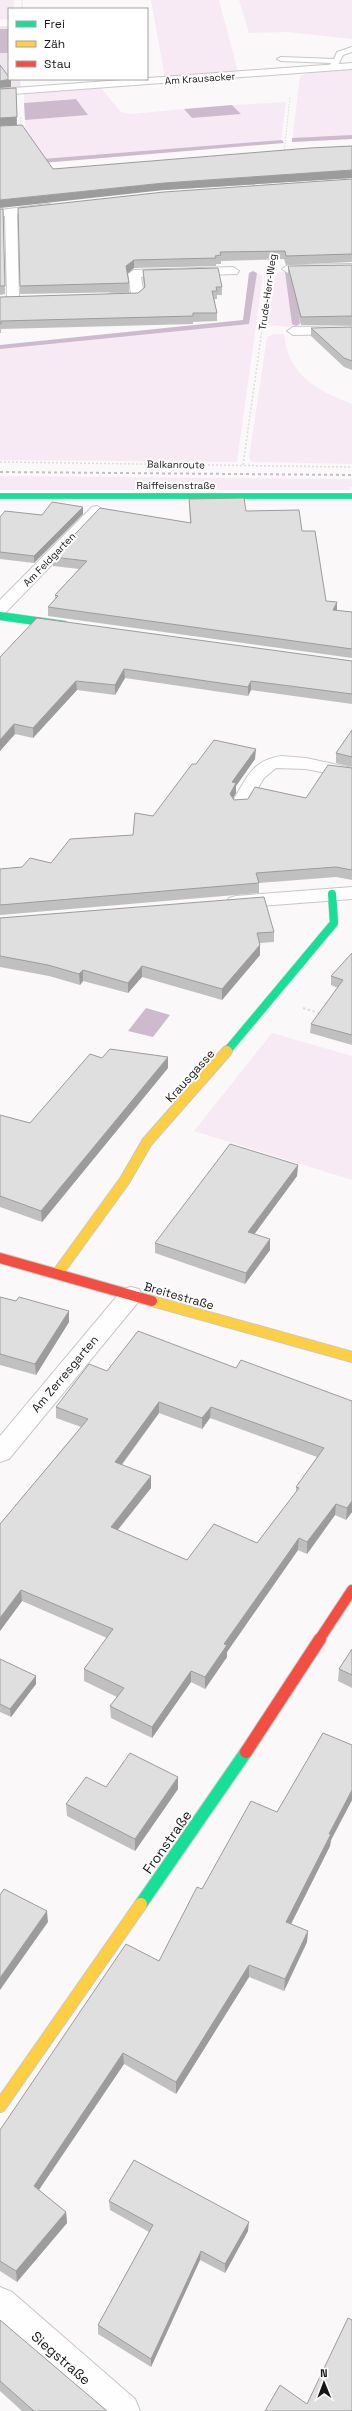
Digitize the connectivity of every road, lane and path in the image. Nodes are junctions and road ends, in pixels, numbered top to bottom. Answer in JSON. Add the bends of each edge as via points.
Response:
{"nodes":[{"id":1,"x":352,"y":49,"type":"edge"},
{"id":2,"x":281,"y":59,"type":"dead end"},
{"id":3,"x":335,"y":64,"type":"junction"},
{"id":4,"x":352,"y":66,"type":"edge"},
{"id":5,"x":293,"y":70,"type":"junction"},
{"id":6,"x":26,"y":90,"type":"junction"},
{"id":7,"x":0,"y":92,"type":"edge"},
{"id":8,"x":20,"y":129,"type":"edge"},
{"id":9,"x":283,"y":159,"type":"edge"},
{"id":10,"x":63,"y":206,"type":"edge"},
{"id":11,"x":5,"y":212,"type":"edge"},
{"id":12,"x":352,"y":268,"type":"edge"},
{"id":13,"x":288,"y":269,"type":"edge"},
{"id":14,"x":232,"y":271,"type":"dead end"},
{"id":15,"x":268,"y":286,"type":"dead end"},
{"id":16,"x":98,"y":297,"type":"edge"},
{"id":17,"x":13,"y":299,"type":"junction"},
{"id":18,"x":28,"y":299,"type":"edge"},
{"id":19,"x":0,"y":300,"type":"edge"},
{"id":20,"x":352,"y":330,"type":"edge"},
{"id":21,"x":293,"y":331,"type":"dead end"},
{"id":22,"x":0,"y":462,"type":"edge"},
{"id":23,"x":244,"y":465,"type":"junction"},
{"id":24,"x":352,"y":467,"type":"edge"},
{"id":25,"x":0,"y":496,"type":"edge"},
{"id":26,"x":352,"y":496,"type":"edge"},
{"id":27,"x":97,"y":510,"type":"edge"},
{"id":28,"x":0,"y":609,"type":"edge"},
{"id":29,"x":0,"y":616,"type":"edge"},
{"id":30,"x":71,"y":626,"type":"edge"},
{"id":31,"x":352,"y":774,"type":"edge"},
{"id":32,"x":240,"y":804,"type":"edge"},
{"id":33,"x":352,"y":893,"type":"edge"},
{"id":34,"x":332,"y":894,"type":"junction"},
{"id":35,"x":221,"y":903,"type":"edge"},
{"id":36,"x":0,"y":1258,"type":"edge"},
{"id":37,"x":57,"y":1274,"type":"junction"},
{"id":38,"x":131,"y":1295,"type":"junction"},
{"id":39,"x":352,"y":1358,"type":"edge"},
{"id":40,"x":0,"y":1453,"type":"edge"},
{"id":41,"x":352,"y":1590,"type":"edge"},
{"id":42,"x":0,"y":2106,"type":"edge"},
{"id":43,"x":0,"y":2304,"type":"edge"},
{"id":44,"x":123,"y":2411,"type":"edge"}],
"edges":[{"from":1,"to":3,"type":"lane","via":[[340,54]]},
{"from":2,"to":3,"type":"lane"},
{"from":3,"to":4,"type":"street","name":"Am Krausacker"},
{"from":3,"to":5,"type":"street","name":"Am Krausacker"},
{"from":5,"to":6,"type":"street","name":"Am Krausacker"},
{"from":5,"to":9,"type":"path"},
{"from":6,"to":7,"type":"street","name":"Am Krausacker"},
{"from":6,"to":8,"type":"path","via":[[21,94]]},
{"from":10,"to":11,"type":"street"},
{"from":11,"to":17,"type":"street"},
{"from":12,"to":13,"type":"street"},
{"from":14,"to":16,"type":"street","via":[[134,274],[138,296]]},
{"from":15,"to":23,"type":"path","name":"Trude-Herr-Weg"},
{"from":17,"to":18,"type":"street"},
{"from":17,"to":19,"type":"street"},
{"from":20,"to":21,"type":"street"},
{"from":22,"to":23,"type":"path","name":"Balkanroute"},
{"from":23,"to":24,"type":"path","name":"Balkanroute"},
{"from":25,"to":26,"type":"street","name":"Raiffeisenstraße"},
{"from":27,"to":28,"type":"street","name":"Am Feldgarten"},
{"from":29,"to":30,"type":"street"},
{"from":31,"to":32,"type":"street","via":[[291,762],[274,762],[264,767]]},
{"from":33,"to":34,"type":"street"},
{"from":34,"to":35,"type":"street"},
{"from":34,"to":37,"type":"street","name":"Krausgasse","via":[[334,923],[233,1045],[147,1142],[125,1180]]},
{"from":36,"to":37,"type":"street","name":"Breitestraße"},
{"from":37,"to":38,"type":"street","name":"Breitestraße"},
{"from":38,"to":39,"type":"street","name":"Breitestraße"},
{"from":38,"to":40,"type":"street","name":"Am Zerresgarten"},
{"from":41,"to":42,"type":"street","name":"Fronstraße","via":[[229,1777]]},
{"from":43,"to":44,"type":"street","name":"Siegstraße"}]}
